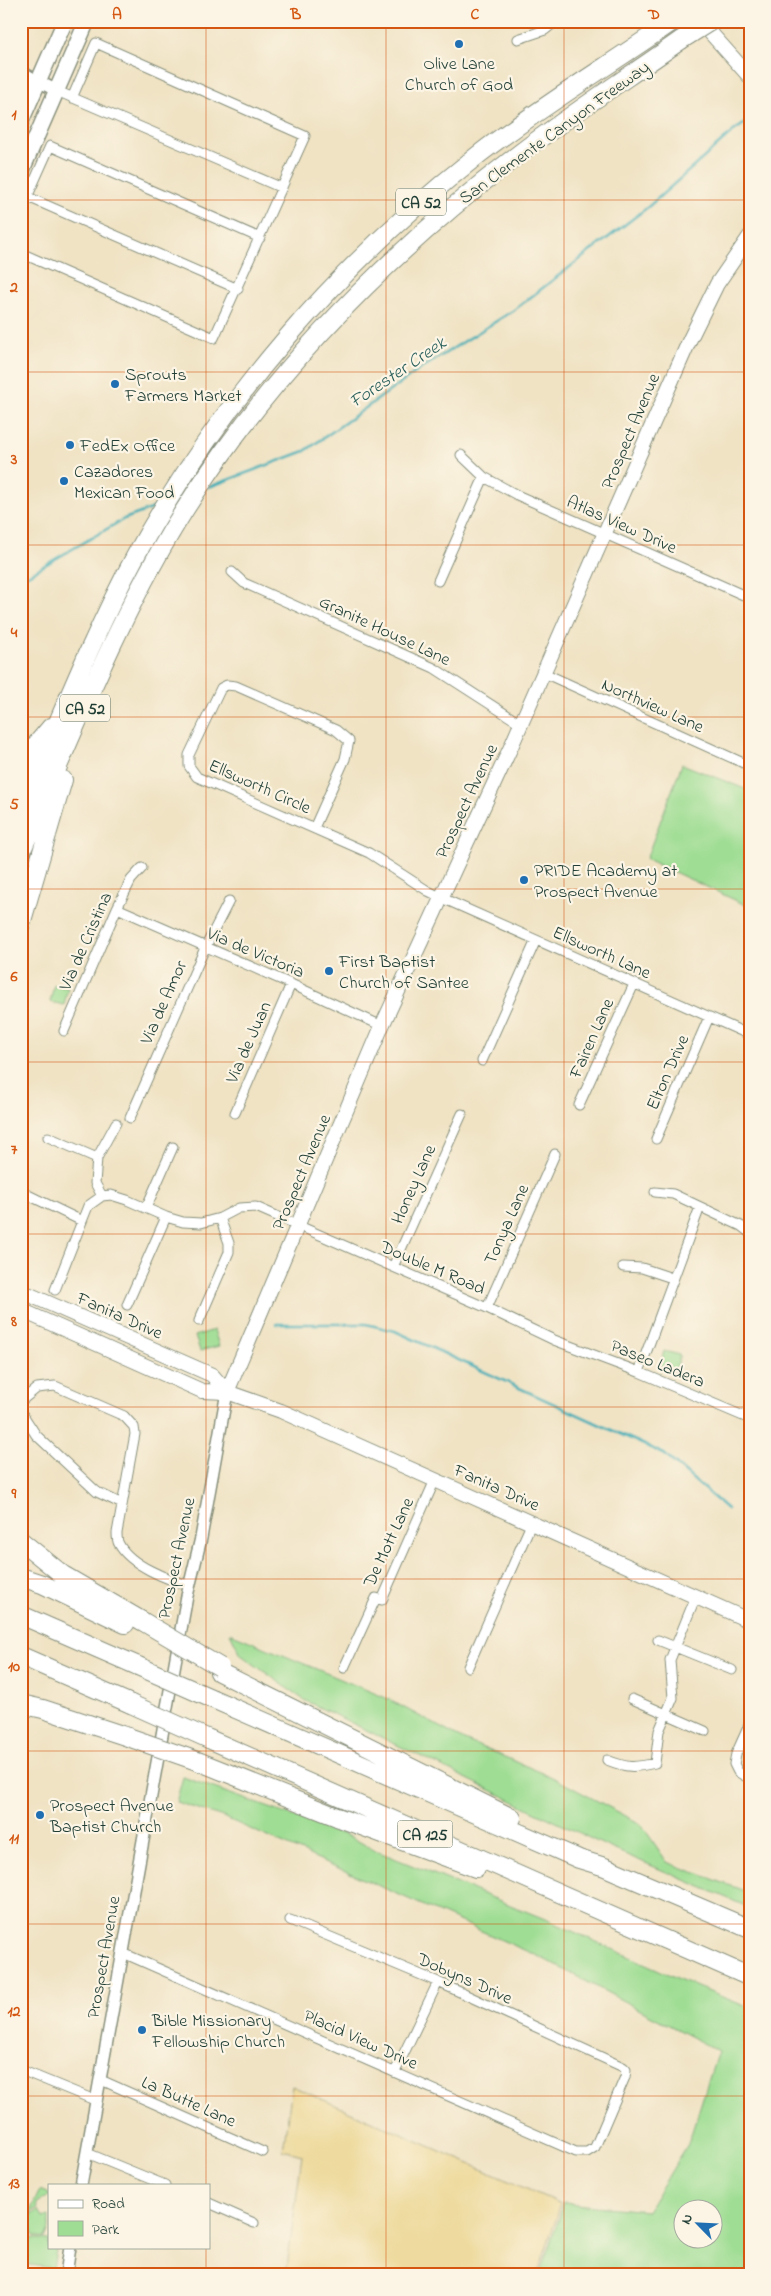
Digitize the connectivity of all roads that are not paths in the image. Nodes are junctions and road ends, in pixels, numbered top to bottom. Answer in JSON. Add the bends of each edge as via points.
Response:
{"nodes":[{"id":1,"x":65,"y":21,"type":"edge"},
{"id":2,"x":88,"y":21,"type":"edge"},
{"id":3,"x":556,"y":21,"type":"edge"},
{"id":4,"x":700,"y":21,"type":"edge"},
{"id":5,"x":711,"y":21,"type":"edge"},
{"id":6,"x":665,"y":23,"type":"edge"},
{"id":7,"x":518,"y":39,"type":"dead end"},
{"id":8,"x":21,"y":72,"type":"edge"},
{"id":9,"x":748,"y":75,"type":"edge"},
{"id":10,"x":39,"y":80,"type":"junction"},
{"id":11,"x":56,"y":91,"type":"junction"},
{"id":12,"x":72,"y":98,"type":"junction"},
{"id":13,"x":21,"y":121,"type":"edge"},
{"id":14,"x":21,"y":172,"type":"edge"},
{"id":15,"x":282,"y":188,"type":"junction"},
{"id":16,"x":24,"y":195,"type":"edge"},
{"id":17,"x":21,"y":211,"type":"edge"},
{"id":18,"x":750,"y":236,"type":"edge"},
{"id":19,"x":260,"y":238,"type":"junction"},
{"id":20,"x":21,"y":253,"type":"edge"},
{"id":21,"x":238,"y":289,"type":"junction"},
{"id":22,"x":462,"y":455,"type":"dead end"},
{"id":23,"x":484,"y":476,"type":"junction"},
{"id":24,"x":606,"y":535,"type":"junction"},
{"id":25,"x":232,"y":572,"type":"dead end"},
{"id":26,"x":438,"y":581,"type":"dead end"},
{"id":27,"x":750,"y":598,"type":"edge"},
{"id":28,"x":544,"y":674,"type":"junction"},
{"id":29,"x":86,"y":705,"type":"junction"},
{"id":30,"x":64,"y":712,"type":"junction"},
{"id":31,"x":522,"y":724,"type":"junction"},
{"id":32,"x":750,"y":766,"type":"edge"},
{"id":33,"x":21,"y":772,"type":"edge"},
{"id":34,"x":21,"y":809,"type":"edge"},
{"id":35,"x":314,"y":828,"type":"junction"},
{"id":36,"x":21,"y":852,"type":"edge"},
{"id":37,"x":142,"y":868,"type":"dead end"},
{"id":38,"x":442,"y":897,"type":"junction"},
{"id":39,"x":229,"y":901,"type":"dead end"},
{"id":40,"x":117,"y":908,"type":"junction"},
{"id":41,"x":21,"y":924,"type":"edge"},
{"id":42,"x":536,"y":940,"type":"junction"},
{"id":43,"x":205,"y":948,"type":"junction"},
{"id":44,"x":291,"y":984,"type":"junction"},
{"id":45,"x":634,"y":984,"type":"junction"},
{"id":46,"x":709,"y":1017,"type":"junction"},
{"id":47,"x":382,"y":1026,"type":"junction"},
{"id":48,"x":64,"y":1031,"type":"dead end"},
{"id":49,"x":750,"y":1035,"type":"edge"},
{"id":50,"x":482,"y":1061,"type":"dead end"},
{"id":51,"x":579,"y":1105,"type":"dead end"},
{"id":52,"x":235,"y":1113,"type":"dead end"},
{"id":53,"x":462,"y":1114,"type":"dead end"},
{"id":54,"x":130,"y":1118,"type":"dead end"},
{"id":55,"x":116,"y":1123,"type":"dead end"},
{"id":56,"x":48,"y":1137,"type":"dead end"},
{"id":57,"x":656,"y":1139,"type":"dead end"},
{"id":58,"x":173,"y":1148,"type":"dead end"},
{"id":59,"x":555,"y":1154,"type":"dead end"},
{"id":60,"x":97,"y":1158,"type":"junction"},
{"id":61,"x":655,"y":1192,"type":"dead end"},
{"id":62,"x":24,"y":1193,"type":"dead end"},
{"id":63,"x":102,"y":1196,"type":"junction"},
{"id":64,"x":700,"y":1207,"type":"junction"},
{"id":65,"x":146,"y":1208,"type":"junction"},
{"id":66,"x":166,"y":1218,"type":"junction"},
{"id":67,"x":220,"y":1218,"type":"junction"},
{"id":68,"x":82,"y":1221,"type":"junction"},
{"id":69,"x":298,"y":1226,"type":"junction"},
{"id":70,"x":750,"y":1233,"type":"edge"},
{"id":71,"x":393,"y":1267,"type":"junction"},
{"id":72,"x":623,"y":1267,"type":"dead end"},
{"id":73,"x":672,"y":1278,"type":"junction"},
{"id":74,"x":55,"y":1290,"type":"dead end"},
{"id":75,"x":21,"y":1292,"type":"edge"},
{"id":76,"x":127,"y":1305,"type":"dead end"},
{"id":77,"x":487,"y":1308,"type":"junction"},
{"id":78,"x":21,"y":1310,"type":"edge"},
{"id":79,"x":199,"y":1321,"type":"dead end"},
{"id":80,"x":554,"y":1340,"type":"joint"},
{"id":81,"x":639,"y":1372,"type":"junction"},
{"id":82,"x":226,"y":1392,"type":"junction"},
{"id":83,"x":21,"y":1401,"type":"edge"},
{"id":84,"x":21,"y":1412,"type":"edge"},
{"id":85,"x":750,"y":1419,"type":"edge"},
{"id":86,"x":435,"y":1480,"type":"junction"},
{"id":87,"x":122,"y":1504,"type":"junction"},
{"id":88,"x":532,"y":1522,"type":"junction"},
{"id":89,"x":21,"y":1541,"type":"edge"},
{"id":90,"x":21,"y":1577,"type":"edge"},
{"id":91,"x":189,"y":1585,"type":"junction"},
{"id":92,"x":696,"y":1596,"type":"junction"},
{"id":93,"x":21,"y":1615,"type":"edge"},
{"id":94,"x":750,"y":1621,"type":"edge"},
{"id":95,"x":658,"y":1640,"type":"dead end"},
{"id":96,"x":675,"y":1647,"type":"junction"},
{"id":97,"x":21,"y":1656,"type":"edge"},
{"id":98,"x":468,"y":1667,"type":"dead end"},
{"id":99,"x":344,"y":1668,"type":"dead end"},
{"id":100,"x":219,"y":1669,"type":"junction"},
{"id":101,"x":732,"y":1670,"type":"dead end"},
{"id":102,"x":632,"y":1699,"type":"dead end"},
{"id":103,"x":21,"y":1704,"type":"edge"},
{"id":104,"x":667,"y":1713,"type":"junction"},
{"id":105,"x":750,"y":1723,"type":"edge"},
{"id":106,"x":705,"y":1731,"type":"dead end"},
{"id":107,"x":607,"y":1760,"type":"dead end"},
{"id":108,"x":750,"y":1779,"type":"edge"},
{"id":109,"x":605,"y":1867,"type":"junction"},
{"id":110,"x":290,"y":1920,"type":"dead end"},
{"id":111,"x":641,"y":1929,"type":"junction"},
{"id":112,"x":750,"y":1930,"type":"edge"},
{"id":113,"x":123,"y":1952,"type":"junction"},
{"id":114,"x":750,"y":1976,"type":"edge"},
{"id":115,"x":438,"y":1982,"type":"junction"},
{"id":116,"x":21,"y":2070,"type":"edge"},
{"id":117,"x":395,"y":2072,"type":"junction"},
{"id":118,"x":101,"y":2080,"type":"junction"},
{"id":119,"x":97,"y":2101,"type":"junction"},
{"id":120,"x":263,"y":2152,"type":"dead end"},
{"id":121,"x":587,"y":2152,"type":"joint"},
{"id":122,"x":87,"y":2153,"type":"junction"},
{"id":123,"x":81,"y":2184,"type":"edge"},
{"id":124,"x":163,"y":2184,"type":"edge"},
{"id":125,"x":210,"y":2204,"type":"edge"},
{"id":126,"x":254,"y":2223,"type":"dead end"},
{"id":127,"x":70,"y":2248,"type":"edge"},
{"id":128,"x":66,"y":2275,"type":"edge"}],
"edges":[{"from":1,"to":10,"type":"main road"},
{"from":2,"to":11,"type":"main road"},
{"from":3,"to":7,"type":"street","via":[[544,30]]},
{"from":4,"to":9,"type":"main road"},
{"from":5,"to":29,"type":"highway","name":"San Clemente Canyon Freeway","number":"CA 52","bridge":true,"via":[[520,153],[432,224],[344,308],[254,411],[212,468],[152,566],[118,631]]},
{"from":6,"to":30,"type":"highway","name":"San Clemente Canyon Freeway","number":"CA 52","via":[[598,63],[546,106],[479,154],[358,260],[313,307],[253,377],[217,426],[141,548]]},
{"from":8,"to":10,"type":"street"},
{"from":10,"to":11,"type":"street"},
{"from":10,"to":13,"type":"main road"},
{"from":11,"to":12,"type":"street"},
{"from":11,"to":14,"type":"main road"},
{"from":12,"to":15,"type":"street"},
{"from":12,"to":15,"type":"street","via":[[96,43],[305,136]]},
{"from":15,"to":19,"type":"street"},
{"from":16,"to":17,"type":"street"},
{"from":16,"to":19,"type":"street","via":[[50,146]]},
{"from":16,"to":21,"type":"street"},
{"from":18,"to":24,"type":"main road","name":"Prospect Avenue","via":[[717,284],[696,325]]},
{"from":19,"to":21,"type":"street"},
{"from":20,"to":21,"type":"street","via":[[214,338]]},
{"from":22,"to":23,"type":"street","name":"Atlas View Drive"},
{"from":23,"to":24,"type":"street","name":"Atlas View Drive","via":[[517,495]]},
{"from":23,"to":26,"type":"street"},
{"from":24,"to":27,"type":"street","name":"Atlas View Drive"},
{"from":24,"to":28,"type":"main road","name":"Prospect Avenue"},
{"from":25,"to":31,"type":"street","name":"Granite House Lane","via":[[244,583],[434,668]]},
{"from":28,"to":31,"type":"main road","name":"Prospect Avenue"},
{"from":28,"to":32,"type":"street","name":"Northview Lane"},
{"from":29,"to":36,"type":"highway","name":"San Clemente Canyon Freeway","number":"CA 52"},
{"from":29,"to":41,"type":"highway"},
{"from":30,"to":33,"type":"highway","via":[[35,746]]},
{"from":30,"to":34,"type":"highway","name":"San Clemente Canyon Freeway","number":"CA 52"},
{"from":31,"to":38,"type":"main road","name":"Prospect Avenue"},
{"from":35,"to":35,"type":"street","name":"Ellsworth Circle","via":[[200,779],[191,770],[189,755],[221,688],[236,686],[336,730],[349,741],[345,759]]},
{"from":35,"to":38,"type":"street","name":"Ellsworth Circle","via":[[369,853]]},
{"from":37,"to":40,"type":"street","name":"Via de Cristina","via":[[131,880]]},
{"from":38,"to":42,"type":"street","name":"Ellsworth Lane"},
{"from":38,"to":47,"type":"main road","name":"Prospect Avenue"},
{"from":39,"to":43,"type":"street","name":"Via de Amor"},
{"from":40,"to":43,"type":"street","name":"Via de Victoria"},
{"from":40,"to":48,"type":"street","name":"Via de Cristina"},
{"from":42,"to":45,"type":"street","name":"Ellsworth Lane"},
{"from":42,"to":50,"type":"street"},
{"from":43,"to":44,"type":"street","name":"Via de Victoria"},
{"from":43,"to":54,"type":"street","name":"Via de Amor"},
{"from":44,"to":47,"type":"street","name":"Via de Victoria"},
{"from":44,"to":52,"type":"street","name":"Via de Juan"},
{"from":45,"to":46,"type":"street","name":"Ellsworth Lane"},
{"from":45,"to":51,"type":"street","name":"Fairen Lane"},
{"from":46,"to":49,"type":"street","name":"Ellsworth Lane"},
{"from":46,"to":57,"type":"street","name":"Elton Drive"},
{"from":47,"to":69,"type":"main road","name":"Prospect Avenue"},
{"from":53,"to":71,"type":"street","name":"Honey Lane"},
{"from":55,"to":60,"type":"street"},
{"from":56,"to":60,"type":"street"},
{"from":58,"to":65,"type":"street"},
{"from":59,"to":77,"type":"street","name":"Tonya Lane"},
{"from":60,"to":63,"type":"street","via":[[95,1183]]},
{"from":61,"to":64,"type":"street","via":[[673,1194]]},
{"from":62,"to":68,"type":"street"},
{"from":63,"to":65,"type":"street","name":"Double M Road","via":[[111,1195]]},
{"from":63,"to":68,"type":"street","via":[[88,1206]]},
{"from":64,"to":70,"type":"street"},
{"from":64,"to":73,"type":"street"},
{"from":65,"to":66,"type":"street","name":"Double M Road"},
{"from":66,"to":67,"type":"street","name":"Double M Road","via":[[201,1223]]},
{"from":66,"to":76,"type":"street"},
{"from":67,"to":69,"type":"street","name":"Double M Road","via":[[239,1208],[256,1207]]},
{"from":67,"to":79,"type":"street","via":[[229,1252]]},
{"from":68,"to":74,"type":"street"},
{"from":69,"to":71,"type":"street","name":"Double M Road"},
{"from":69,"to":82,"type":"main road","name":"Prospect Avenue"},
{"from":71,"to":77,"type":"street","name":"Double M Road"},
{"from":72,"to":73,"type":"street","via":[[642,1268]]},
{"from":73,"to":81,"type":"street"},
{"from":75,"to":82,"type":"main road","name":"Fanita Drive","via":[[212,1375]]},
{"from":77,"to":80,"type":"street","name":"Double M Road"},
{"from":78,"to":82,"type":"main road","name":"Fanita Drive","via":[[202,1391]]},
{"from":80,"to":81,"type":"street","name":"Paseo Ladera"},
{"from":81,"to":85,"type":"street","name":"Paseo Ladera"},
{"from":82,"to":86,"type":"main road","name":"Fanita Drive","via":[[281,1411]]},
{"from":82,"to":91,"type":"street","name":"Prospect Avenue","via":[[201,1538]]},
{"from":83,"to":87,"type":"street","via":[[37,1388],[55,1386],[124,1416],[134,1427],[135,1434]]},
{"from":84,"to":87,"type":"street","via":[[36,1435],[97,1492]]},
{"from":86,"to":88,"type":"main road","name":"Fanita Drive"},
{"from":86,"to":99,"type":"street","name":"De Mott Lane","via":[[382,1600],[376,1598]]},
{"from":87,"to":91,"type":"street","via":[[116,1533],[119,1544],[149,1569]]},
{"from":88,"to":92,"type":"main road","name":"Fanita Drive"},
{"from":88,"to":98,"type":"street"},
{"from":89,"to":100,"type":"highway","bridge":true,"via":[[64,1575]]},
{"from":90,"to":100,"type":"highway","via":[[103,1612]]},
{"from":91,"to":113,"type":"street","name":"Prospect Avenue"},
{"from":92,"to":94,"type":"main road","name":"Fanita Drive"},
{"from":92,"to":96,"type":"street"},
{"from":93,"to":109,"type":"highway","number":"CA 125","bridge":true,"via":[[579,1859]]},
{"from":95,"to":96,"type":"street"},
{"from":96,"to":101,"type":"street"},
{"from":96,"to":104,"type":"street","via":[[670,1660],[673,1698]]},
{"from":97,"to":111,"type":"highway","number":"CA 125","bridge":true},
{"from":100,"to":109,"type":"highway","via":[[262,1695],[598,1860]]},
{"from":102,"to":104,"type":"street"},
{"from":103,"to":111,"type":"highway","bridge":true,"via":[[200,1762],[337,1817]]},
{"from":104,"to":106,"type":"street"},
{"from":104,"to":107,"type":"street","via":[[659,1731],[655,1763],[636,1768]]},
{"from":105,"to":108,"type":"street","via":[[734,1764],[738,1772]]},
{"from":109,"to":112,"type":"highway","number":"CA 125"},
{"from":110,"to":115,"type":"street","name":"Dobyns Drive"},
{"from":111,"to":114,"type":"highway","number":"CA 125"},
{"from":113,"to":117,"type":"street","name":"Placid View Drive"},
{"from":113,"to":118,"type":"street","name":"Prospect Avenue"},
{"from":115,"to":117,"type":"street"},
{"from":115,"to":121,"type":"street","name":"Dobyns Drive","via":[[626,2070],[595,2147]]},
{"from":116,"to":119,"type":"street"},
{"from":117,"to":121,"type":"street","name":"Placid View Drive","via":[[576,2152]]},
{"from":118,"to":119,"type":"street","name":"Prospect Avenue"},
{"from":118,"to":120,"type":"street","name":"La Butte Lane"},
{"from":119,"to":122,"type":"street","name":"Prospect Avenue"},
{"from":122,"to":123,"type":"street","name":"Prospect Avenue"},
{"from":122,"to":124,"type":"street"},
{"from":125,"to":126,"type":"street"},
{"from":127,"to":128,"type":"street"}]}
